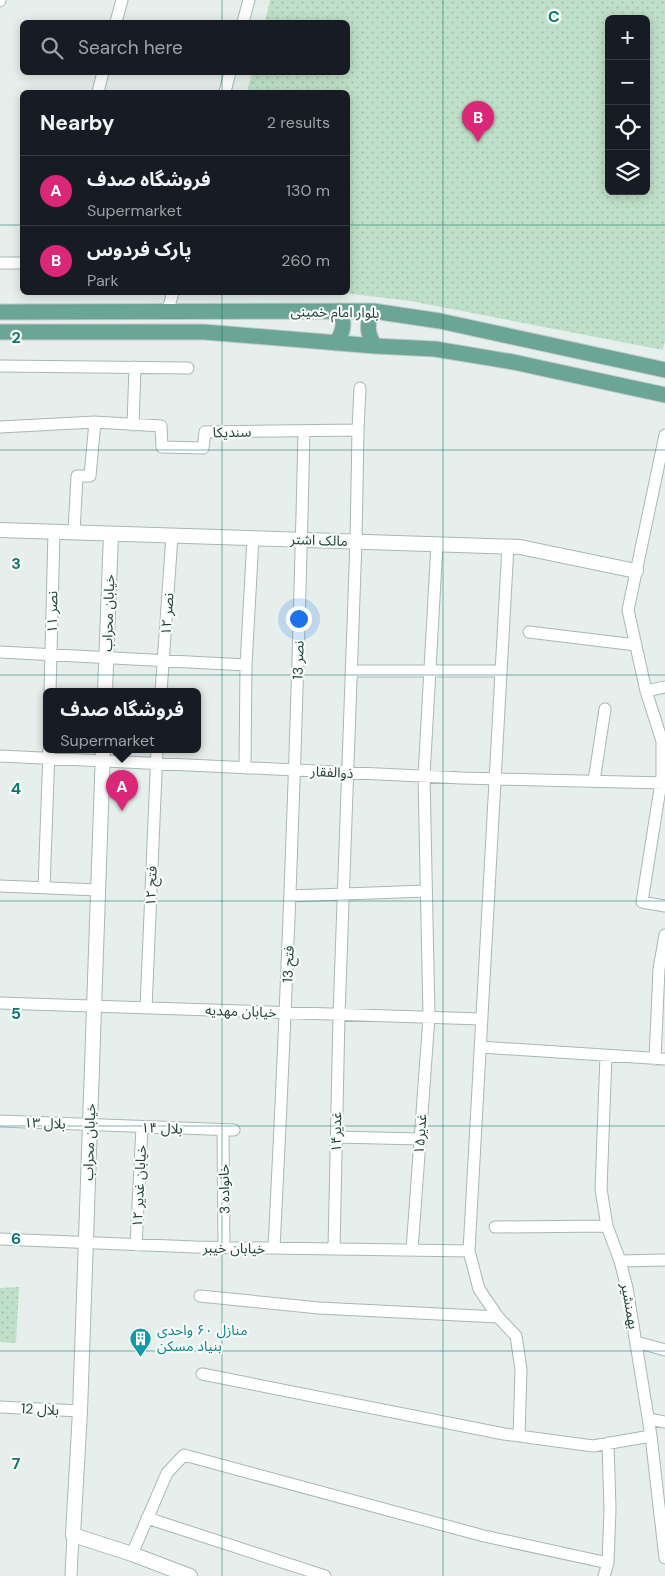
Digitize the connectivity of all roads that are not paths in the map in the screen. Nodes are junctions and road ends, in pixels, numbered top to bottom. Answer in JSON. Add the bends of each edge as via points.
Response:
{"nodes":[{"id":1,"x":122,"y":0,"type":"edge"},
{"id":2,"x":249,"y":0,"type":"edge"},
{"id":3,"x":117,"y":20,"type":"edge"},
{"id":4,"x":244,"y":20,"type":"edge"},
{"id":5,"x":102,"y":75,"type":"edge"},
{"id":6,"x":229,"y":75,"type":"edge"},
{"id":7,"x":98,"y":90,"type":"edge"},
{"id":8,"x":226,"y":90,"type":"edge"},
{"id":9,"x":0,"y":263,"type":"edge"},
{"id":10,"x":20,"y":263,"type":"edge"},
{"id":11,"x":172,"y":295,"type":"edge"},
{"id":12,"x":168,"y":310,"type":"junction"},
{"id":13,"x":340,"y":311,"type":"junction"},
{"id":14,"x":0,"y":312,"type":"edge"},
{"id":15,"x":373,"y":312,"type":"junction"},
{"id":16,"x":0,"y":332,"type":"edge"},
{"id":17,"x":336,"y":343,"type":"junction"},
{"id":18,"x":375,"y":346,"type":"junction"},
{"id":19,"x":0,"y":366,"type":"edge"},
{"id":20,"x":135,"y":368,"type":"junction"},
{"id":21,"x":188,"y":368,"type":"dead end"},
{"id":22,"x":665,"y":370,"type":"edge"},
{"id":23,"x":360,"y":388,"type":"dead end"},
{"id":24,"x":665,"y":395,"type":"edge"},
{"id":25,"x":95,"y":422,"type":"junction"},
{"id":26,"x":133,"y":425,"type":"junction"},
{"id":27,"x":0,"y":427,"type":"edge"},
{"id":28,"x":304,"y":430,"type":"junction"},
{"id":29,"x":358,"y":430,"type":"junction"},
{"id":30,"x":665,"y":435,"type":"edge"},
{"id":31,"x":0,"y":530,"type":"edge"},
{"id":32,"x":54,"y":532,"type":"junction"},
{"id":33,"x":74,"y":532,"type":"junction"},
{"id":34,"x":111,"y":534,"type":"junction"},
{"id":35,"x":172,"y":536,"type":"junction"},
{"id":36,"x":253,"y":538,"type":"junction"},
{"id":37,"x":302,"y":540,"type":"junction"},
{"id":38,"x":356,"y":542,"type":"junction"},
{"id":39,"x":437,"y":544,"type":"junction"},
{"id":40,"x":508,"y":546,"type":"junction"},
{"id":41,"x":636,"y":571,"type":"junction"},
{"id":42,"x":529,"y":632,"type":"dead end"},
{"id":43,"x":636,"y":645,"type":"junction"},
{"id":44,"x":0,"y":652,"type":"edge"},
{"id":45,"x":51,"y":654,"type":"junction"},
{"id":46,"x":107,"y":656,"type":"junction"},
{"id":47,"x":164,"y":660,"type":"junction"},
{"id":48,"x":246,"y":665,"type":"junction"},
{"id":49,"x":352,"y":671,"type":"junction"},
{"id":50,"x":430,"y":671,"type":"junction"},
{"id":51,"x":501,"y":671,"type":"junction"},
{"id":52,"x":665,"y":687,"type":"edge"},
{"id":53,"x":50,"y":688,"type":"edge"},
{"id":54,"x":106,"y":688,"type":"edge"},
{"id":55,"x":161,"y":688,"type":"edge"},
{"id":56,"x":646,"y":691,"type":"junction"},
{"id":57,"x":605,"y":709,"type":"dead end"},
{"id":58,"x":663,"y":741,"type":"edge"},
{"id":59,"x":157,"y":753,"type":"edge"},
{"id":60,"x":48,"y":754,"type":"edge"},
{"id":61,"x":0,"y":756,"type":"edge"},
{"id":62,"x":103,"y":756,"type":"edge"},
{"id":63,"x":156,"y":764,"type":"junction"},
{"id":64,"x":245,"y":768,"type":"junction"},
{"id":65,"x":295,"y":770,"type":"junction"},
{"id":66,"x":348,"y":773,"type":"junction"},
{"id":67,"x":424,"y":776,"type":"junction"},
{"id":68,"x":496,"y":779,"type":"junction"},
{"id":69,"x":594,"y":781,"type":"junction"},
{"id":70,"x":663,"y":783,"type":"edge"},
{"id":71,"x":0,"y":886,"type":"edge"},
{"id":72,"x":44,"y":888,"type":"junction"},
{"id":73,"x":98,"y":890,"type":"junction"},
{"id":74,"x":426,"y":892,"type":"junction"},
{"id":75,"x":343,"y":894,"type":"junction"},
{"id":76,"x":290,"y":896,"type":"junction"},
{"id":77,"x":665,"y":906,"type":"edge"},
{"id":78,"x":665,"y":935,"type":"edge"},
{"id":79,"x":0,"y":1003,"type":"edge"},
{"id":80,"x":94,"y":1006,"type":"junction"},
{"id":81,"x":146,"y":1008,"type":"junction"},
{"id":82,"x":286,"y":1013,"type":"junction"},
{"id":83,"x":339,"y":1014,"type":"junction"},
{"id":84,"x":429,"y":1018,"type":"junction"},
{"id":85,"x":481,"y":1019,"type":"junction"},
{"id":86,"x":480,"y":1047,"type":"junction"},
{"id":87,"x":606,"y":1056,"type":"junction"},
{"id":88,"x":660,"y":1059,"type":"edge"},
{"id":89,"x":0,"y":1121,"type":"edge"},
{"id":90,"x":90,"y":1125,"type":"junction"},
{"id":91,"x":142,"y":1127,"type":"junction"},
{"id":92,"x":228,"y":1130,"type":"joint"},
{"id":93,"x":336,"y":1137,"type":"junction"},
{"id":94,"x":420,"y":1139,"type":"junction"},
{"id":95,"x":607,"y":1226,"type":"junction"},
{"id":96,"x":495,"y":1227,"type":"dead end"},
{"id":97,"x":0,"y":1239,"type":"edge"},
{"id":98,"x":86,"y":1242,"type":"junction"},
{"id":99,"x":136,"y":1245,"type":"junction"},
{"id":100,"x":224,"y":1248,"type":"junction"},
{"id":101,"x":274,"y":1248,"type":"junction"},
{"id":102,"x":334,"y":1249,"type":"junction"},
{"id":103,"x":412,"y":1250,"type":"junction"},
{"id":104,"x":469,"y":1251,"type":"junction"},
{"id":105,"x":665,"y":1260,"type":"edge"},
{"id":106,"x":620,"y":1261,"type":"junction"},
{"id":107,"x":200,"y":1296,"type":"dead end"},
{"id":108,"x":498,"y":1317,"type":"junction"},
{"id":109,"x":636,"y":1342,"type":"junction"},
{"id":110,"x":665,"y":1350,"type":"edge"},
{"id":111,"x":202,"y":1374,"type":"dead end"},
{"id":112,"x":0,"y":1407,"type":"edge"},
{"id":113,"x":80,"y":1411,"type":"junction"},
{"id":114,"x":649,"y":1419,"type":"junction"},
{"id":115,"x":665,"y":1422,"type":"edge"},
{"id":116,"x":519,"y":1436,"type":"junction"},
{"id":117,"x":651,"y":1436,"type":"junction"},
{"id":118,"x":608,"y":1443,"type":"junction"},
{"id":119,"x":147,"y":1518,"type":"junction"},
{"id":120,"x":73,"y":1534,"type":"junction"},
{"id":121,"x":132,"y":1554,"type":"junction"},
{"id":122,"x":665,"y":1558,"type":"edge"},
{"id":123,"x":608,"y":1563,"type":"junction"},
{"id":124,"x":71,"y":1576,"type":"edge"},
{"id":125,"x":190,"y":1576,"type":"edge"},
{"id":126,"x":325,"y":1576,"type":"edge"},
{"id":127,"x":604,"y":1576,"type":"edge"}],
"edges":[{"from":1,"to":3,"type":"street"},
{"from":2,"to":4,"type":"street"},
{"from":5,"to":7,"type":"street"},
{"from":6,"to":8,"type":"street"},
{"from":9,"to":10,"type":"street"},
{"from":11,"to":12,"type":"street"},
{"from":12,"to":13,"type":"main road","name":"بلوار امام خمینی"},
{"from":12,"to":14,"type":"main road","name":"بلوار امام خمینی"},
{"from":13,"to":15,"type":"main road","name":"بلوار امام خمینی"},
{"from":13,"to":17,"type":"main road","via":[[344,329]]},
{"from":15,"to":18,"type":"main road","via":[[368,329]]},
{"from":15,"to":22,"type":"main road","name":"بلوار امام خمینی","via":[[440,321]]},
{"from":16,"to":17,"type":"main road","name":"بلوار امام خمینی","via":[[204,332]]},
{"from":17,"to":18,"type":"main road","name":"بلوار امام خمینی"},
{"from":18,"to":24,"type":"main road","name":"بلوار امام خمینی","via":[[445,350]]},
{"from":19,"to":20,"type":"street"},
{"from":20,"to":21,"type":"street"},
{"from":20,"to":26,"type":"street"},
{"from":23,"to":29,"type":"street"},
{"from":25,"to":26,"type":"street","name":"سندیکا"},
{"from":25,"to":27,"type":"street","name":"سندیکا"},
{"from":25,"to":33,"type":"street","via":[[90,476],[77,476]]},
{"from":26,"to":28,"type":"street","name":"سندیکا","via":[[161,426],[162,447],[203,448],[204,432]]},
{"from":28,"to":29,"type":"street","name":"سندیکا"},
{"from":28,"to":37,"type":"street","name":"نصر 13"},
{"from":29,"to":38,"type":"street"},
{"from":30,"to":41,"type":"street"},
{"from":31,"to":32,"type":"street","name":"مالک اشتر"},
{"from":32,"to":33,"type":"street","name":"مالک اشتر"},
{"from":32,"to":45,"type":"street","name":"نصر ۱۱"},
{"from":33,"to":34,"type":"street","name":"مالک اشتر"},
{"from":34,"to":35,"type":"street","name":"مالک اشتر"},
{"from":34,"to":46,"type":"street","name":"خیابان محراب"},
{"from":35,"to":36,"type":"street","name":"مالک اشتر"},
{"from":35,"to":47,"type":"street","name":"نصر ۱۲"},
{"from":36,"to":37,"type":"street","name":"مالک اشتر"},
{"from":36,"to":48,"type":"street"},
{"from":37,"to":38,"type":"street","name":"مالک اشتر"},
{"from":37,"to":65,"type":"street","name":"نصر 13"},
{"from":38,"to":39,"type":"street","name":"مالک اشتر"},
{"from":38,"to":49,"type":"street","name":"غدیر۱۴"},
{"from":39,"to":40,"type":"street","name":"مالک اشتر"},
{"from":39,"to":50,"type":"street","name":"غدیر۱۵"},
{"from":40,"to":41,"type":"street","name":"مالک اشتر"},
{"from":40,"to":51,"type":"street"},
{"from":41,"to":43,"type":"street","via":[[628,610]]},
{"from":42,"to":43,"type":"street"},
{"from":43,"to":56,"type":"street"},
{"from":44,"to":45,"type":"street"},
{"from":45,"to":46,"type":"street"},
{"from":45,"to":53,"type":"street","name":"نصر ۱۱"},
{"from":46,"to":47,"type":"street"},
{"from":46,"to":54,"type":"street","name":"خیابان محراب"},
{"from":47,"to":48,"type":"street"},
{"from":47,"to":55,"type":"street","name":"نصر ۱۲"},
{"from":48,"to":64,"type":"street"},
{"from":49,"to":50,"type":"street"},
{"from":49,"to":66,"type":"street","name":"غدیر۱۴"},
{"from":50,"to":51,"type":"street"},
{"from":50,"to":67,"type":"street","name":"غدیر۱۵"},
{"from":51,"to":68,"type":"street"},
{"from":52,"to":56,"type":"street"},
{"from":56,"to":58,"type":"street"},
{"from":57,"to":69,"type":"street"},
{"from":58,"to":70,"type":"street"},
{"from":59,"to":63,"type":"street"},
{"from":60,"to":61,"type":"street","name":"ذوالفقار"},
{"from":60,"to":62,"type":"street","name":"ذوالفقار"},
{"from":60,"to":72,"type":"street"},
{"from":62,"to":63,"type":"street","name":"ذوالفقار"},
{"from":62,"to":73,"type":"street","name":"خیابان محراب"},
{"from":63,"to":64,"type":"street","name":"ذوالفقار"},
{"from":63,"to":81,"type":"street","name":"فتح ۱۲"},
{"from":64,"to":65,"type":"street","name":"ذوالفقار"},
{"from":65,"to":66,"type":"street","name":"ذوالفقار"},
{"from":65,"to":76,"type":"street","name":"فتح 13"},
{"from":66,"to":67,"type":"street","name":"ذوالفقار"},
{"from":66,"to":75,"type":"street","name":"غدیر۱۴"},
{"from":67,"to":68,"type":"street","name":"ذوالفقار"},
{"from":67,"to":74,"type":"street","name":"غدیر۱۵"},
{"from":68,"to":69,"type":"street","name":"ذوالفقار"},
{"from":68,"to":85,"type":"street"},
{"from":69,"to":70,"type":"street","name":"ذوالفقار"},
{"from":70,"to":77,"type":"street","via":[[642,902]]},
{"from":71,"to":72,"type":"street"},
{"from":72,"to":73,"type":"street"},
{"from":73,"to":80,"type":"street","name":"خیابان محراب"},
{"from":74,"to":75,"type":"street"},
{"from":74,"to":84,"type":"street","name":"غدیر۱۵"},
{"from":75,"to":76,"type":"street"},
{"from":75,"to":83,"type":"street","name":"غدیر۱۴"},
{"from":76,"to":82,"type":"street","name":"فتح 13"},
{"from":78,"to":88,"type":"street","via":[[660,969]]},
{"from":79,"to":80,"type":"street","name":"خیابان مهدیه"},
{"from":80,"to":81,"type":"street","name":"خیابان مهدیه"},
{"from":80,"to":90,"type":"street","name":"خیابان محراب"},
{"from":81,"to":82,"type":"street","name":"خیابان مهدیه"},
{"from":82,"to":83,"type":"street","name":"خیابان مهدیه"},
{"from":82,"to":101,"type":"street","name":"فتح 13"},
{"from":83,"to":84,"type":"street","name":"خیابان مهدیه"},
{"from":83,"to":93,"type":"street","name":"غدیر۱۴"},
{"from":84,"to":85,"type":"street","name":"خیابان مهدیه"},
{"from":84,"to":94,"type":"street","name":"غدیر۱۵"},
{"from":85,"to":86,"type":"street"},
{"from":86,"to":87,"type":"street"},
{"from":86,"to":104,"type":"street"},
{"from":87,"to":88,"type":"street"},
{"from":87,"to":95,"type":"street","name":"بهمنشیر","via":[[601,1189]]},
{"from":89,"to":90,"type":"street","name":"بلال ۱۳"},
{"from":90,"to":91,"type":"street","name":"بلال ۱۴"},
{"from":90,"to":98,"type":"street","name":"خیابان محراب"},
{"from":91,"to":92,"type":"street","name":"بلال ۱۴"},
{"from":91,"to":99,"type":"street","name":"خیابان غدیر ۱۲"},
{"from":92,"to":100,"type":"street","name":"خانواده 3"},
{"from":93,"to":94,"type":"street"},
{"from":93,"to":102,"type":"street","name":"غدیر۱۴"},
{"from":94,"to":103,"type":"street","name":"غدیر۱۵"},
{"from":95,"to":96,"type":"street"},
{"from":95,"to":106,"type":"street","name":"بهمنشیر"},
{"from":97,"to":98,"type":"street","name":"خیابان خیبر"},
{"from":98,"to":99,"type":"street","name":"خیابان خیبر"},
{"from":98,"to":113,"type":"street","name":"خیابان محراب"},
{"from":99,"to":100,"type":"street","name":"خیابان خیبر"},
{"from":100,"to":101,"type":"street","name":"خیابان خیبر"},
{"from":101,"to":102,"type":"street","name":"خیابان خیبر"},
{"from":102,"to":103,"type":"street","name":"خیابان خیبر"},
{"from":103,"to":104,"type":"street","name":"خیابان خیبر"},
{"from":104,"to":108,"type":"street","via":[[479,1289]]},
{"from":105,"to":106,"type":"street"},
{"from":106,"to":109,"type":"street","name":"بهمنشیر"},
{"from":107,"to":108,"type":"street","via":[[319,1308]]},
{"from":108,"to":116,"type":"street","via":[[516,1336],[521,1369]]},
{"from":109,"to":110,"type":"street"},
{"from":109,"to":114,"type":"street","name":"بهمنشیر"},
{"from":111,"to":116,"type":"street"},
{"from":112,"to":113,"type":"street","name":"بلال 12"},
{"from":113,"to":120,"type":"street","name":"خیابان محراب"},
{"from":114,"to":115,"type":"street"},
{"from":114,"to":117,"type":"street","name":"بهمنشیر"},
{"from":116,"to":118,"type":"street","via":[[594,1446]]},
{"from":117,"to":118,"type":"street"},
{"from":117,"to":122,"type":"street","name":"بهمنشیر"},
{"from":118,"to":123,"type":"street"},
{"from":119,"to":121,"type":"street"},
{"from":119,"to":123,"type":"street","via":[[167,1473],[184,1454],[484,1536]]},
{"from":119,"to":126,"type":"street"},
{"from":120,"to":121,"type":"street"},
{"from":120,"to":124,"type":"street"},
{"from":121,"to":125,"type":"street"},
{"from":123,"to":127,"type":"street"}]}
